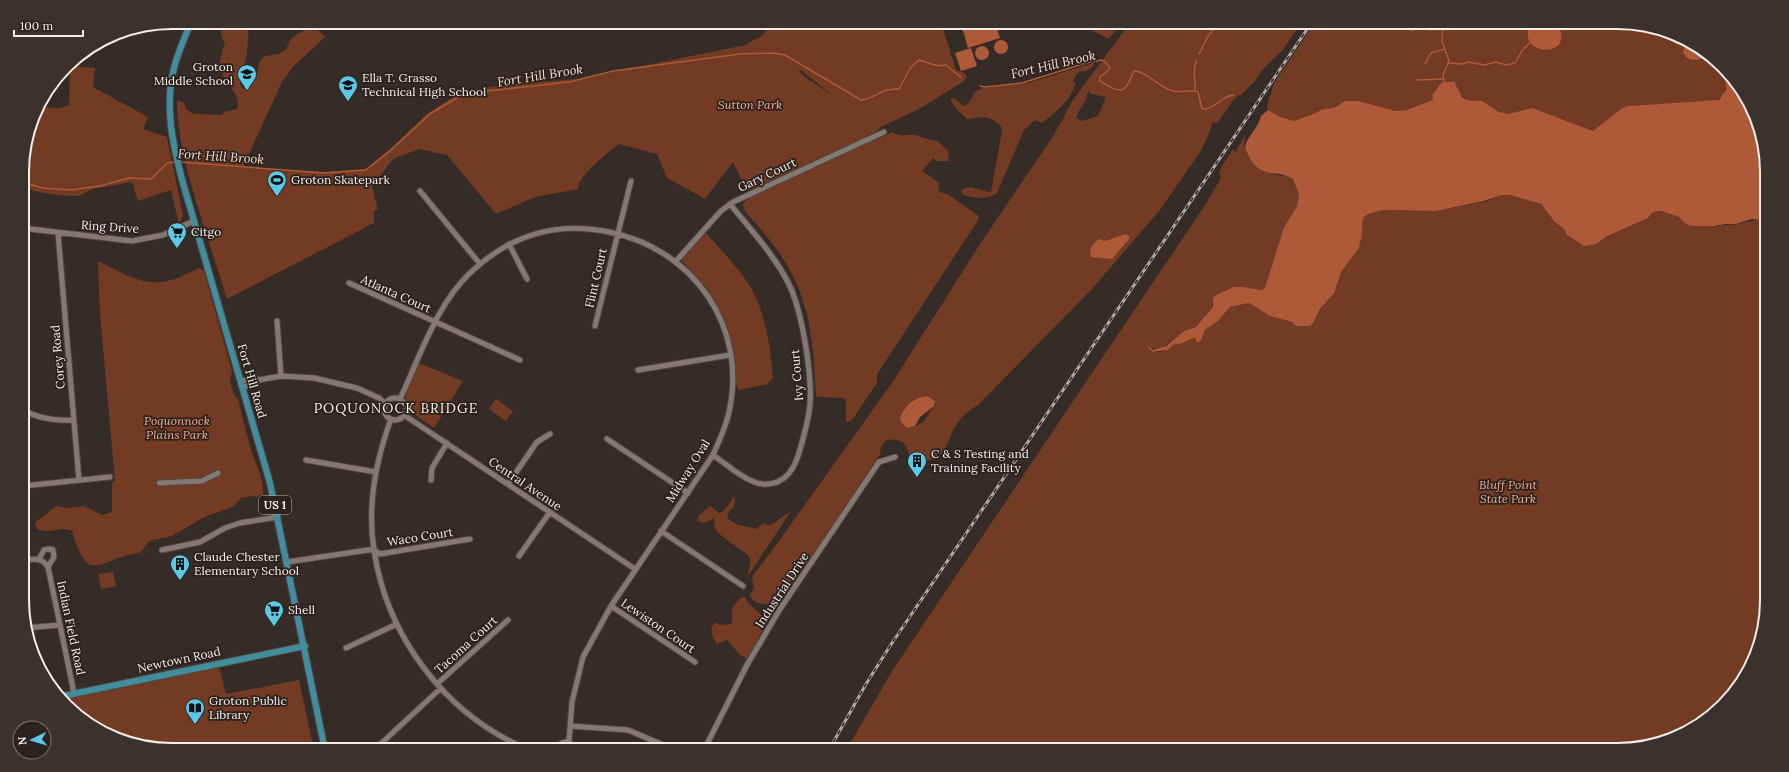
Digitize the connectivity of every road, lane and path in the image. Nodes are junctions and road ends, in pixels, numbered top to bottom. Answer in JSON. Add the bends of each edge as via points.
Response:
{"nodes":[{"id":1,"x":188,"y":29,"type":"edge"},
{"id":2,"x":884,"y":132,"type":"dead end"},
{"id":3,"x":631,"y":181,"type":"dead end"},
{"id":4,"x":420,"y":191,"type":"dead end"},
{"id":5,"x":730,"y":204,"type":"junction"},
{"id":6,"x":194,"y":221,"type":"junction"},
{"id":7,"x":29,"y":229,"type":"edge"},
{"id":8,"x":58,"y":233,"type":"junction"},
{"id":9,"x":616,"y":234,"type":"junction"},
{"id":10,"x":509,"y":244,"type":"junction"},
{"id":11,"x":676,"y":261,"type":"junction"},
{"id":12,"x":480,"y":264,"type":"junction"},
{"id":13,"x":527,"y":280,"type":"dead end"},
{"id":14,"x":349,"y":283,"type":"dead end"},
{"id":15,"x":277,"y":321,"type":"dead end"},
{"id":16,"x":436,"y":322,"type":"junction"},
{"id":17,"x":595,"y":326,"type":"dead end"},
{"id":18,"x":730,"y":355,"type":"junction"},
{"id":19,"x":520,"y":360,"type":"dead end"},
{"id":20,"x":638,"y":370,"type":"dead end"},
{"id":21,"x":281,"y":376,"type":"junction"},
{"id":22,"x":242,"y":384,"type":"junction"},
{"id":23,"x":400,"y":399,"type":"junction"},
{"id":24,"x":386,"y":404,"type":"junction"},
{"id":25,"x":29,"y":412,"type":"edge"},
{"id":26,"x":404,"y":416,"type":"junction"},
{"id":27,"x":391,"y":419,"type":"junction"},
{"id":28,"x":73,"y":420,"type":"junction"},
{"id":29,"x":550,"y":434,"type":"dead end"},
{"id":30,"x":607,"y":439,"type":"dead end"},
{"id":31,"x":447,"y":443,"type":"junction"},
{"id":32,"x":713,"y":455,"type":"junction"},
{"id":33,"x":895,"y":457,"type":"dead end"},
{"id":34,"x":306,"y":460,"type":"dead end"},
{"id":35,"x":376,"y":472,"type":"junction"},
{"id":36,"x":218,"y":473,"type":"dead end"},
{"id":37,"x":110,"y":477,"type":"dead end"},
{"id":38,"x":78,"y":480,"type":"junction"},
{"id":39,"x":431,"y":480,"type":"dead end"},
{"id":40,"x":159,"y":483,"type":"dead end"},
{"id":41,"x":508,"y":484,"type":"junction"},
{"id":42,"x":29,"y":485,"type":"edge"},
{"id":43,"x":688,"y":493,"type":"junction"},
{"id":44,"x":550,"y":512,"type":"junction"},
{"id":45,"x":278,"y":517,"type":"junction"},
{"id":46,"x":661,"y":531,"type":"junction"},
{"id":47,"x":470,"y":539,"type":"dead end"},
{"id":48,"x":162,"y":550,"type":"dead end"},
{"id":49,"x":374,"y":550,"type":"junction"},
{"id":50,"x":519,"y":556,"type":"dead end"},
{"id":51,"x":39,"y":559,"type":"junction"},
{"id":52,"x":29,"y":560,"type":"edge"},
{"id":53,"x":287,"y":562,"type":"junction"},
{"id":54,"x":48,"y":567,"type":"junction"},
{"id":55,"x":635,"y":569,"type":"junction"},
{"id":56,"x":743,"y":586,"type":"dead end"},
{"id":57,"x":611,"y":606,"type":"junction"},
{"id":58,"x":508,"y":620,"type":"dead end"},
{"id":59,"x":59,"y":624,"type":"junction"},
{"id":60,"x":397,"y":624,"type":"junction"},
{"id":61,"x":32,"y":627,"type":"edge"},
{"id":62,"x":305,"y":646,"type":"junction"},
{"id":63,"x":346,"y":648,"type":"dead end"},
{"id":64,"x":695,"y":662,"type":"dead end"},
{"id":65,"x":439,"y":686,"type":"junction"},
{"id":66,"x":74,"y":693,"type":"junction"},
{"id":67,"x":65,"y":695,"type":"edge"},
{"id":68,"x":570,"y":726,"type":"junction"},
{"id":69,"x":569,"y":741,"type":"joint"},
{"id":70,"x":324,"y":743,"type":"edge"},
{"id":71,"x":381,"y":743,"type":"edge"},
{"id":72,"x":514,"y":743,"type":"edge"},
{"id":73,"x":562,"y":743,"type":"edge"},
{"id":74,"x":659,"y":743,"type":"edge"},
{"id":75,"x":708,"y":743,"type":"edge"}],
"edges":[{"from":1,"to":6,"type":"main road","name":"Fort Hill Road","number":"US 1","via":[[175,63],[170,89],[170,119],[179,167]]},
{"from":2,"to":5,"type":"street","name":"Gary Court"},
{"from":3,"to":9,"type":"street","name":"Flint Court"},
{"from":4,"to":12,"type":"street"},
{"from":5,"to":11,"type":"street","name":"Gary Court"},
{"from":5,"to":32,"type":"street","name":"Ivy Court","via":[[779,267],[791,289],[802,326],[810,384],[810,404],[796,464],[788,475],[779,481],[762,484],[751,481]]},
{"from":6,"to":8,"type":"street","name":"Ring Drive","via":[[163,235],[137,240]]},
{"from":6,"to":22,"type":"main road","name":"Fort Hill Road","number":"US 1"},
{"from":7,"to":8,"type":"street","name":"Ring Drive"},
{"from":8,"to":28,"type":"street","name":"Corey Road"},
{"from":9,"to":10,"type":"street","name":"Midway Oval","via":[[593,229],[559,229],[540,232]]},
{"from":9,"to":11,"type":"street","name":"Midway Oval","via":[[654,247]]},
{"from":9,"to":17,"type":"street","name":"Flint Court"},
{"from":10,"to":12,"type":"street","name":"Midway Oval"},
{"from":10,"to":13,"type":"street"},
{"from":11,"to":18,"type":"street","name":"Midway Oval","via":[[695,280],[713,304],[724,328]]},
{"from":12,"to":16,"type":"street","name":"Midway Oval","via":[[455,289]]},
{"from":14,"to":16,"type":"street","name":"Atlanta Court"},
{"from":15,"to":21,"type":"street"},
{"from":16,"to":19,"type":"street","name":"Atlanta Court"},
{"from":16,"to":23,"type":"street","name":"Midway Oval"},
{"from":18,"to":20,"type":"street"},
{"from":18,"to":32,"type":"street","name":"Midway Oval","via":[[732,385],[729,412]]},
{"from":21,"to":22,"type":"street","via":[[259,380],[256,378]]},
{"from":21,"to":24,"type":"street","via":[[314,378],[349,386],[379,398]]},
{"from":22,"to":45,"type":"main road","name":"Fort Hill Road","number":"US 1"},
{"from":23,"to":24,"type":"street","via":[[391,399]]},
{"from":23,"to":26,"type":"street","via":[[406,406]]},
{"from":24,"to":27,"type":"street","via":[[385,412]]},
{"from":25,"to":28,"type":"street","via":[[45,419]]},
{"from":26,"to":27,"type":"street"},
{"from":26,"to":31,"type":"street","name":"Central Avenue"},
{"from":27,"to":35,"type":"street"},
{"from":28,"to":38,"type":"street","name":"Corey Road"},
{"from":29,"to":41,"type":"street","via":[[536,442]]},
{"from":30,"to":43,"type":"street"},
{"from":31,"to":39,"type":"street","via":[[432,468]]},
{"from":31,"to":41,"type":"street","name":"Central Avenue"},
{"from":32,"to":43,"type":"street","name":"Midway Oval"},
{"from":33,"to":75,"type":"street","name":"Industrial Drive","via":[[879,462],[780,609],[747,665]]},
{"from":34,"to":35,"type":"street"},
{"from":35,"to":49,"type":"street","via":[[373,498]]},
{"from":36,"to":40,"type":"street","via":[[202,481]]},
{"from":37,"to":38,"type":"street"},
{"from":38,"to":42,"type":"street"},
{"from":41,"to":44,"type":"street","name":"Central Avenue"},
{"from":43,"to":46,"type":"street","name":"Midway Oval"},
{"from":44,"to":50,"type":"street"},
{"from":44,"to":55,"type":"street","name":"Central Avenue"},
{"from":45,"to":48,"type":"street","via":[[240,523],[200,542]]},
{"from":45,"to":53,"type":"main road","name":"Fort Hill Road","number":"US 1"},
{"from":46,"to":55,"type":"street","name":"Midway Oval"},
{"from":46,"to":56,"type":"street"},
{"from":47,"to":49,"type":"street","name":"Waco Court","via":[[380,554]]},
{"from":49,"to":53,"type":"street","name":"Waco Court"},
{"from":49,"to":60,"type":"street","via":[[388,603]]},
{"from":51,"to":52,"type":"street","name":"Indian Field Road"},
{"from":51,"to":54,"type":"street","name":"Indian Field Road"},
{"from":51,"to":54,"type":"street","name":"Indian Field Road","via":[[43,551],[53,550],[54,557]]},
{"from":53,"to":62,"type":"main road","name":"Fort Hill Road","number":"US 1"},
{"from":54,"to":59,"type":"street","name":"Indian Field Road"},
{"from":55,"to":57,"type":"street","name":"Midway Oval"},
{"from":57,"to":64,"type":"street","name":"Lewiston Court"},
{"from":57,"to":68,"type":"street","name":"Midway Oval","via":[[583,657],[572,702]]},
{"from":58,"to":65,"type":"street","name":"Tacoma Court"},
{"from":59,"to":61,"type":"street"},
{"from":59,"to":66,"type":"street","name":"Indian Field Road"},
{"from":60,"to":63,"type":"street"},
{"from":60,"to":65,"type":"street","via":[[416,658]]},
{"from":62,"to":66,"type":"main road","name":"Newtown Road"},
{"from":62,"to":70,"type":"main road","name":"Fort Hill Road","number":"US 1"},
{"from":65,"to":71,"type":"street","name":"Tacoma Court"},
{"from":65,"to":72,"type":"street","via":[[475,720]]},
{"from":66,"to":67,"type":"main road","name":"Newtown Road"},
{"from":68,"to":69,"type":"street","name":"Midway Oval"},
{"from":68,"to":74,"type":"street","via":[[628,730]]},
{"from":69,"to":73,"type":"street"}]}
